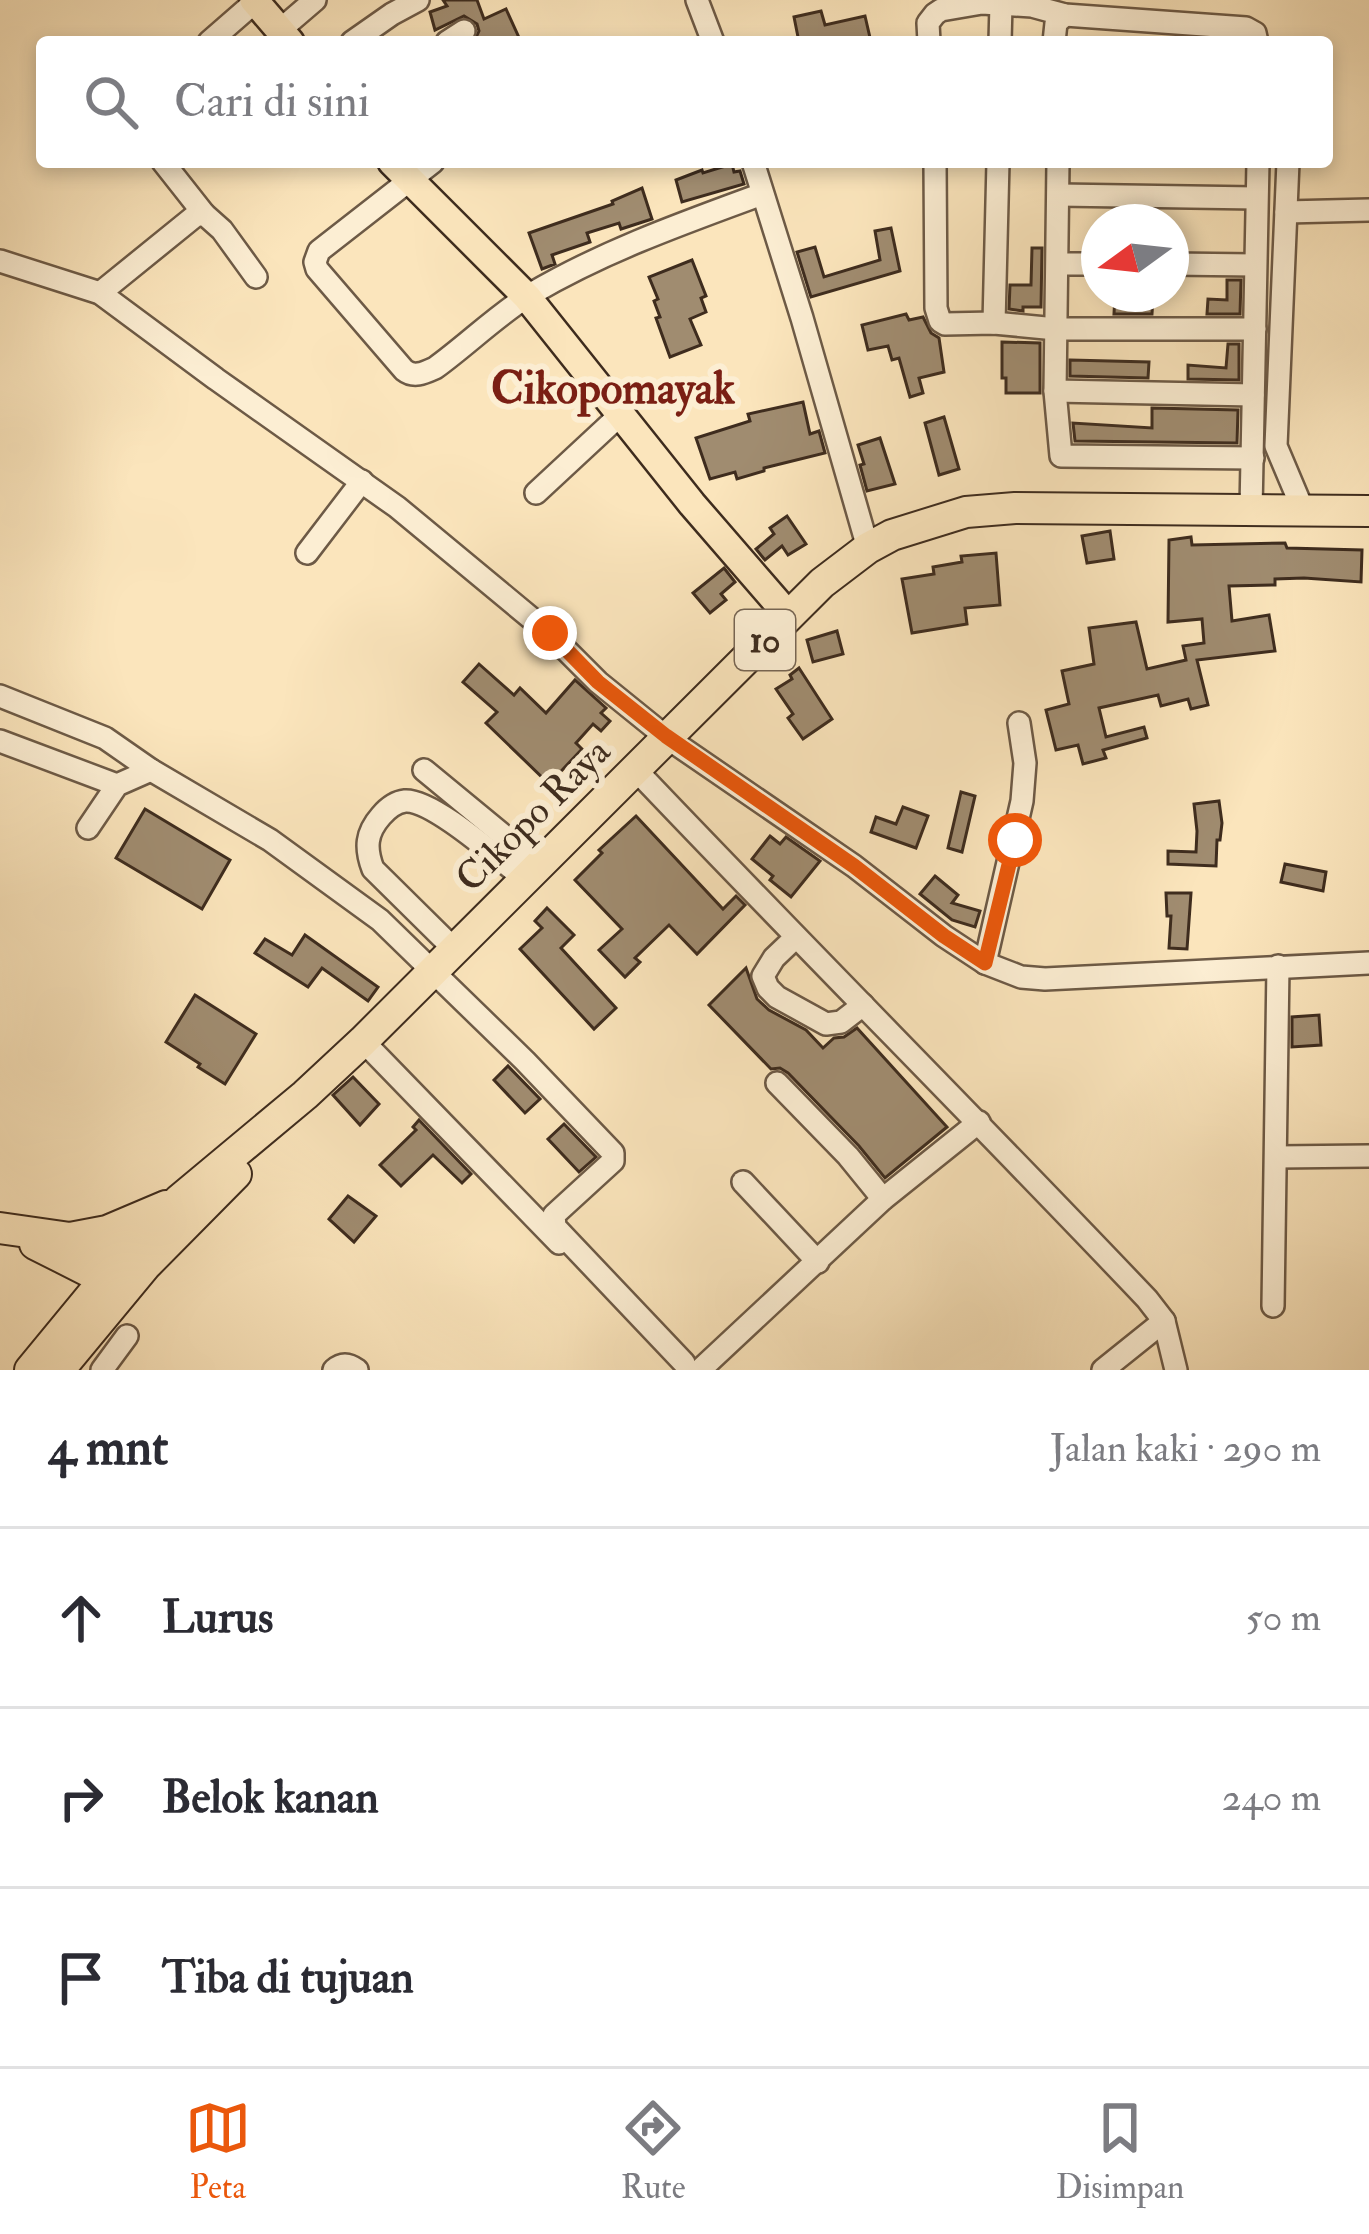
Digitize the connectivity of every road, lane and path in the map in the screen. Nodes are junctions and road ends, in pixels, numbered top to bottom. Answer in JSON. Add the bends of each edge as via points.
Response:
{"nodes":[{"id":1,"x":315,"y":0,"type":"edge"},
{"id":2,"x":418,"y":0,"type":"edge"},
{"id":3,"x":697,"y":0,"type":"edge"},
{"id":4,"x":255,"y":1,"type":"edge"},
{"id":5,"x":1000,"y":4,"type":"junction"},
{"id":6,"x":1065,"y":15,"type":"junction"},
{"id":7,"x":216,"y":36,"type":"edge"},
{"id":8,"x":285,"y":36,"type":"edge"},
{"id":9,"x":361,"y":36,"type":"edge"},
{"id":10,"x":711,"y":36,"type":"edge"},
{"id":11,"x":929,"y":36,"type":"edge"},
{"id":12,"x":1000,"y":36,"type":"edge"},
{"id":13,"x":1055,"y":36,"type":"edge"},
{"id":14,"x":1256,"y":36,"type":"edge"},
{"id":15,"x":168,"y":168,"type":"edge"},
{"id":16,"x":754,"y":168,"type":"edge"},
{"id":17,"x":934,"y":168,"type":"edge"},
{"id":18,"x":998,"y":168,"type":"edge"},
{"id":19,"x":1058,"y":168,"type":"edge"},
{"id":20,"x":1258,"y":168,"type":"edge"},
{"id":21,"x":1288,"y":168,"type":"edge"},
{"id":22,"x":402,"y":172,"type":"edge"},
{"id":23,"x":762,"y":194,"type":"junction"},
{"id":24,"x":1059,"y":195,"type":"junction"},
{"id":25,"x":1256,"y":198,"type":"junction"},
{"id":26,"x":1369,"y":211,"type":"edge"},
{"id":27,"x":1286,"y":212,"type":"junction"},
{"id":28,"x":204,"y":214,"type":"junction"},
{"id":29,"x":0,"y":260,"type":"edge"},
{"id":30,"x":1058,"y":264,"type":"junction"},
{"id":31,"x":1081,"y":264,"type":"edge"},
{"id":32,"x":1189,"y":264,"type":"edge"},
{"id":33,"x":1255,"y":265,"type":"junction"},
{"id":34,"x":256,"y":277,"type":"dead end"},
{"id":35,"x":100,"y":292,"type":"junction"},
{"id":36,"x":526,"y":297,"type":"junction"},
{"id":37,"x":994,"y":323,"type":"junction"},
{"id":38,"x":1056,"y":329,"type":"junction"},
{"id":39,"x":1255,"y":329,"type":"junction"},
{"id":40,"x":1055,"y":391,"type":"junction"},
{"id":41,"x":1253,"y":395,"type":"junction"},
{"id":42,"x":620,"y":415,"type":"junction"},
{"id":43,"x":1252,"y":458,"type":"junction"},
{"id":44,"x":362,"y":481,"type":"junction"},
{"id":45,"x":536,"y":493,"type":"dead end"},
{"id":46,"x":1251,"y":510,"type":"junction"},
{"id":47,"x":1303,"y":510,"type":"junction"},
{"id":48,"x":1369,"y":511,"type":"edge"},
{"id":49,"x":868,"y":548,"type":"junction"},
{"id":50,"x":307,"y":553,"type":"dead end"},
{"id":51,"x":789,"y":616,"type":"junction"},
{"id":52,"x":0,"y":696,"type":"edge"},
{"id":53,"x":1019,"y":723,"type":"dead end"},
{"id":54,"x":666,"y":736,"type":"junction"},
{"id":55,"x":0,"y":741,"type":"edge"},
{"id":56,"x":635,"y":769,"type":"junction"},
{"id":57,"x":152,"y":770,"type":"junction"},
{"id":58,"x":424,"y":770,"type":"dead end"},
{"id":59,"x":117,"y":785,"type":"junction"},
{"id":60,"x":88,"y":828,"type":"dead end"},
{"id":61,"x":531,"y":872,"type":"junction"},
{"id":62,"x":796,"y":938,"type":"junction"},
{"id":63,"x":444,"y":960,"type":"junction"},
{"id":64,"x":985,"y":963,"type":"junction"},
{"id":65,"x":1369,"y":963,"type":"edge"},
{"id":66,"x":1277,"y":966,"type":"junction"},
{"id":67,"x":863,"y":1005,"type":"junction"},
{"id":68,"x":363,"y":1041,"type":"junction"},
{"id":69,"x":777,"y":1083,"type":"dead end"},
{"id":70,"x":305,"y":1095,"type":"junction"},
{"id":71,"x":980,"y":1122,"type":"junction"},
{"id":72,"x":1276,"y":1156,"type":"junction"},
{"id":73,"x":1369,"y":1156,"type":"edge"},
{"id":74,"x":743,"y":1182,"type":"dead end"},
{"id":75,"x":883,"y":1199,"type":"junction"},
{"id":76,"x":179,"y":1200,"type":"junction"},
{"id":77,"x":64,"y":1246,"type":"junction"},
{"id":78,"x":818,"y":1262,"type":"junction"},
{"id":79,"x":125,"y":1273,"type":"junction"},
{"id":80,"x":1274,"y":1306,"type":"dead end"},
{"id":81,"x":81,"y":1307,"type":"junction"},
{"id":82,"x":1164,"y":1321,"type":"junction"},
{"id":83,"x":127,"y":1336,"type":"dead end"},
{"id":84,"x":45,"y":1367,"type":"edge"},
{"id":85,"x":689,"y":1368,"type":"edge"},
{"id":86,"x":102,"y":1370,"type":"edge"},
{"id":87,"x":334,"y":1370,"type":"edge"},
{"id":88,"x":357,"y":1370,"type":"edge"},
{"id":89,"x":1103,"y":1370,"type":"edge"},
{"id":90,"x":1176,"y":1370,"type":"edge"}],
"edges":[{"from":1,"to":8,"type":"street"},
{"from":2,"to":9,"type":"street"},
{"from":3,"to":10,"type":"street"},
{"from":4,"to":7,"type":"street"},
{"from":4,"to":8,"type":"main road"},
{"from":5,"to":6,"type":"street"},
{"from":5,"to":11,"type":"street","via":[[941,10],[928,23]]},
{"from":5,"to":12,"type":"street"},
{"from":6,"to":13,"type":"street"},
{"from":6,"to":14,"type":"street","via":[[1246,28]]},
{"from":15,"to":28,"type":"street"},
{"from":16,"to":23,"type":"street"},
{"from":17,"to":37,"type":"street","via":[[938,317],[949,326]]},
{"from":18,"to":37,"type":"street"},
{"from":19,"to":24,"type":"street"},
{"from":20,"to":25,"type":"street"},
{"from":21,"to":27,"type":"street"},
{"from":22,"to":36,"type":"main road"},
{"from":22,"to":36,"type":"street","via":[[315,262],[404,370],[435,368]]},
{"from":23,"to":36,"type":"street","via":[[616,250]]},
{"from":23,"to":49,"type":"street"},
{"from":24,"to":25,"type":"street"},
{"from":24,"to":30,"type":"street"},
{"from":25,"to":33,"type":"street"},
{"from":26,"to":27,"type":"street"},
{"from":27,"to":47,"type":"street","via":[[1276,446]]},
{"from":28,"to":34,"type":"street"},
{"from":28,"to":35,"type":"street"},
{"from":29,"to":35,"type":"street"},
{"from":30,"to":31,"type":"street"},
{"from":30,"to":38,"type":"street"},
{"from":32,"to":33,"type":"street"},
{"from":33,"to":39,"type":"street"},
{"from":35,"to":44,"type":"street"},
{"from":36,"to":42,"type":"main road"},
{"from":37,"to":38,"type":"street"},
{"from":38,"to":39,"type":"street"},
{"from":38,"to":40,"type":"street"},
{"from":39,"to":41,"type":"street"},
{"from":40,"to":41,"type":"street"},
{"from":40,"to":43,"type":"street","via":[[1064,458]]},
{"from":41,"to":43,"type":"street"},
{"from":42,"to":45,"type":"street"},
{"from":42,"to":51,"type":"main road"},
{"from":43,"to":46,"type":"street"},
{"from":44,"to":50,"type":"street"},
{"from":44,"to":54,"type":"street"},
{"from":46,"to":47,"type":"highway","name":"Cikopo Raya","number":"10"},
{"from":46,"to":49,"type":"highway","name":"Cikopo Raya","number":"10","via":[[988,509],[921,524]]},
{"from":47,"to":48,"type":"highway","name":"Cikopo Raya","number":"10"},
{"from":49,"to":51,"type":"highway","name":"Cikopo Raya","number":"10"},
{"from":51,"to":54,"type":"highway","name":"Cikopo Raya","number":"10"},
{"from":52,"to":57,"type":"street","via":[[105,737]]},
{"from":53,"to":64,"type":"street","via":[[1022,801]]},
{"from":54,"to":56,"type":"highway","name":"Cikopo Raya","number":"10"},
{"from":54,"to":64,"type":"street"},
{"from":55,"to":59,"type":"street"},
{"from":56,"to":61,"type":"highway","name":"Cikopo Raya","number":"10"},
{"from":56,"to":62,"type":"street"},
{"from":57,"to":59,"type":"street"},
{"from":57,"to":63,"type":"street"},
{"from":58,"to":61,"type":"street"},
{"from":59,"to":60,"type":"street"},
{"from":61,"to":63,"type":"highway","name":"Cikopo Raya","number":"10"},
{"from":61,"to":63,"type":"street","via":[[408,800],[380,816],[368,835],[373,869]]},
{"from":62,"to":67,"type":"street"},
{"from":62,"to":67,"type":"street","via":[[766,967],[768,988],[826,1024]]},
{"from":63,"to":68,"type":"highway","name":"Cikopo Raya","number":"10"},
{"from":63,"to":85,"type":"street","via":[[613,1154],[554,1214],[555,1227]]},
{"from":64,"to":66,"type":"street","via":[[1045,980]]},
{"from":65,"to":66,"type":"street"},
{"from":66,"to":72,"type":"street"},
{"from":67,"to":71,"type":"street"},
{"from":68,"to":70,"type":"highway","name":"Cikopo Raya","number":"10"},
{"from":68,"to":85,"type":"street"},
{"from":69,"to":75,"type":"street"},
{"from":70,"to":76,"type":"highway","name":"Cikopo Raya","number":"10"},
{"from":70,"to":79,"type":"highway","name":"Cikopo Raya","number":"10","via":[[231,1180]]},
{"from":71,"to":75,"type":"street"},
{"from":71,"to":82,"type":"street"},
{"from":72,"to":73,"type":"street"},
{"from":72,"to":80,"type":"street"},
{"from":74,"to":78,"type":"street"},
{"from":75,"to":78,"type":"street"},
{"from":76,"to":77,"type":"highway"},
{"from":76,"to":79,"type":"highway","name":"Cikopo Raya","number":"10"},
{"from":77,"to":79,"type":"highway"},
{"from":77,"to":81,"type":"highway","via":[[83,1288]]},
{"from":78,"to":85,"type":"street"},
{"from":79,"to":81,"type":"highway","number":"10"},
{"from":79,"to":84,"type":"highway"},
{"from":81,"to":84,"type":"highway"},
{"from":82,"to":89,"type":"street"},
{"from":82,"to":90,"type":"street"},
{"from":83,"to":86,"type":"street"},
{"from":87,"to":88,"type":"street"}]}
